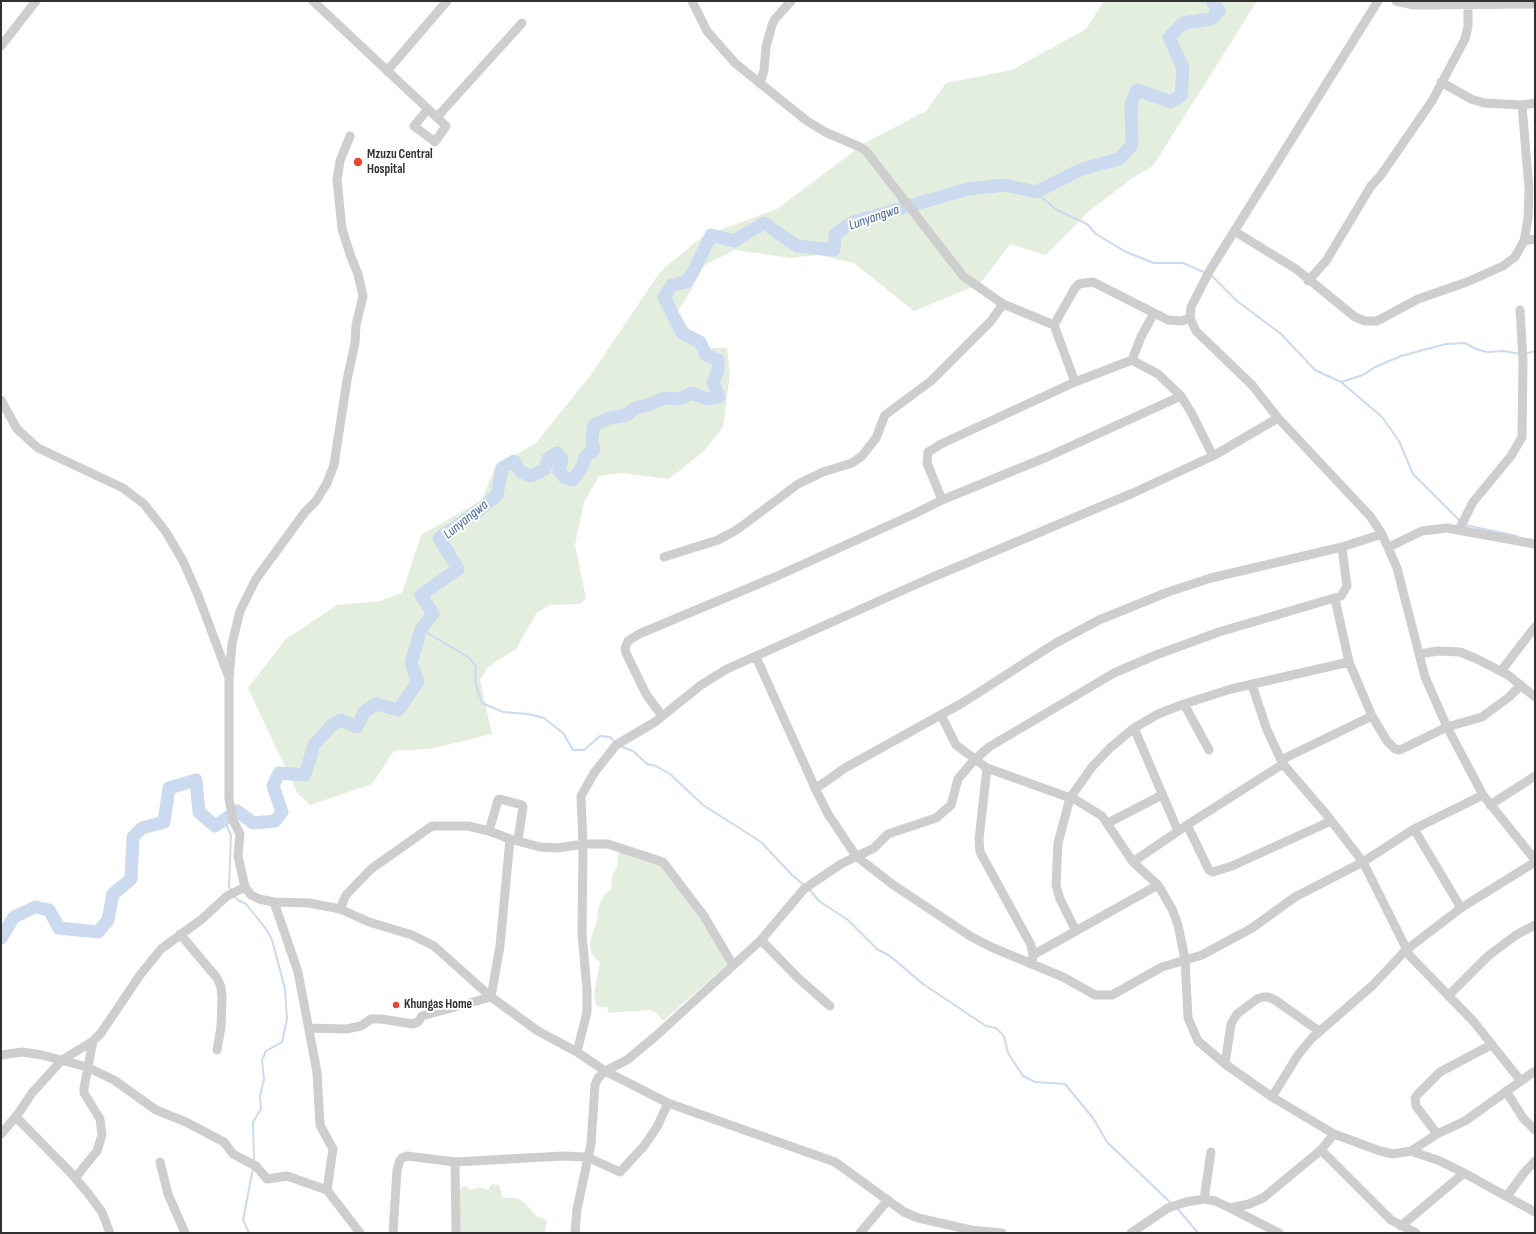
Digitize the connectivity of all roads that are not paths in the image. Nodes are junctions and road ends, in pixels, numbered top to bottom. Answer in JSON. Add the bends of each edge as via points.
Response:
{"nodes":[{"id":1,"x":36,"y":1,"type":"edge"},
{"id":2,"x":312,"y":1,"type":"edge"},
{"id":3,"x":447,"y":1,"type":"edge"},
{"id":4,"x":692,"y":1,"type":"edge"},
{"id":5,"x":791,"y":1,"type":"edge"},
{"id":6,"x":1378,"y":1,"type":"edge"},
{"id":7,"x":1396,"y":1,"type":"edge"},
{"id":8,"x":1535,"y":4,"type":"edge"},
{"id":9,"x":1468,"y":5,"type":"junction"},
{"id":10,"x":522,"y":23,"type":"dead end"},
{"id":11,"x":1,"y":46,"type":"edge"},
{"id":12,"x":387,"y":71,"type":"junction"},
{"id":13,"x":1441,"y":82,"type":"junction"},
{"id":14,"x":760,"y":84,"type":"junction"},
{"id":15,"x":1535,"y":103,"type":"edge"},
{"id":16,"x":1522,"y":105,"type":"junction"},
{"id":17,"x":428,"y":109,"type":"junction"},
{"id":18,"x":437,"y":117,"type":"junction"},
{"id":19,"x":350,"y":136,"type":"dead end"},
{"id":20,"x":1234,"y":231,"type":"junction"},
{"id":21,"x":1535,"y":239,"type":"edge"},
{"id":22,"x":1524,"y":242,"type":"junction"},
{"id":23,"x":1308,"y":281,"type":"junction"},
{"id":24,"x":1003,"y":304,"type":"junction"},
{"id":25,"x":1520,"y":310,"type":"dead end"},
{"id":26,"x":1154,"y":313,"type":"junction"},
{"id":27,"x":1190,"y":318,"type":"junction"},
{"id":28,"x":1054,"y":325,"type":"junction"},
{"id":29,"x":1132,"y":360,"type":"junction"},
{"id":30,"x":1075,"y":382,"type":"junction"},
{"id":31,"x":1180,"y":396,"type":"junction"},
{"id":32,"x":1,"y":400,"type":"edge"},
{"id":33,"x":1278,"y":418,"type":"junction"},
{"id":34,"x":1213,"y":456,"type":"junction"},
{"id":35,"x":942,"y":500,"type":"junction"},
{"id":36,"x":1459,"y":530,"type":"junction"},
{"id":37,"x":1382,"y":534,"type":"junction"},
{"id":38,"x":1535,"y":544,"type":"edge"},
{"id":39,"x":1342,"y":547,"type":"junction"},
{"id":40,"x":1388,"y":547,"type":"junction"},
{"id":41,"x":664,"y":557,"type":"dead end"},
{"id":42,"x":1335,"y":599,"type":"junction"},
{"id":43,"x":1535,"y":627,"type":"edge"},
{"id":44,"x":1419,"y":654,"type":"junction"},
{"id":45,"x":756,"y":657,"type":"junction"},
{"id":46,"x":1349,"y":662,"type":"junction"},
{"id":47,"x":1501,"y":671,"type":"junction"},
{"id":48,"x":229,"y":680,"type":"junction"},
{"id":49,"x":1252,"y":685,"type":"junction"},
{"id":50,"x":1521,"y":685,"type":"junction"},
{"id":51,"x":1535,"y":697,"type":"edge"},
{"id":52,"x":1184,"y":704,"type":"junction"},
{"id":53,"x":941,"y":715,"type":"junction"},
{"id":54,"x":662,"y":716,"type":"junction"},
{"id":55,"x":1372,"y":716,"type":"junction"},
{"id":56,"x":1447,"y":727,"type":"junction"},
{"id":57,"x":1134,"y":728,"type":"junction"},
{"id":58,"x":1209,"y":750,"type":"dead end"},
{"id":59,"x":974,"y":760,"type":"junction"},
{"id":60,"x":1282,"y":762,"type":"junction"},
{"id":61,"x":987,"y":768,"type":"junction"},
{"id":62,"x":1535,"y":776,"type":"edge"},
{"id":63,"x":815,"y":789,"type":"junction"},
{"id":64,"x":1162,"y":795,"type":"junction"},
{"id":65,"x":1483,"y":795,"type":"junction"},
{"id":66,"x":1070,"y":798,"type":"junction"},
{"id":67,"x":1490,"y":805,"type":"junction"},
{"id":68,"x":1331,"y":821,"type":"junction"},
{"id":69,"x":1108,"y":822,"type":"junction"},
{"id":70,"x":1186,"y":825,"type":"junction"},
{"id":71,"x":1414,"y":829,"type":"junction"},
{"id":72,"x":490,"y":831,"type":"junction"},
{"id":73,"x":1178,"y":831,"type":"junction"},
{"id":74,"x":514,"y":839,"type":"junction"},
{"id":75,"x":583,"y":844,"type":"junction"},
{"id":76,"x":856,"y":856,"type":"junction"},
{"id":77,"x":1535,"y":861,"type":"edge"},
{"id":78,"x":1132,"y":862,"type":"junction"},
{"id":79,"x":1363,"y":862,"type":"junction"},
{"id":80,"x":1158,"y":885,"type":"junction"},
{"id":81,"x":245,"y":887,"type":"junction"},
{"id":82,"x":274,"y":902,"type":"junction"},
{"id":83,"x":1462,"y":908,"type":"junction"},
{"id":84,"x":340,"y":909,"type":"junction"},
{"id":85,"x":1535,"y":925,"type":"edge"},
{"id":86,"x":1076,"y":931,"type":"junction"},
{"id":87,"x":180,"y":934,"type":"junction"},
{"id":88,"x":761,"y":940,"type":"junction"},
{"id":89,"x":1406,"y":950,"type":"junction"},
{"id":90,"x":1032,"y":959,"type":"junction"},
{"id":91,"x":1185,"y":959,"type":"junction"},
{"id":92,"x":733,"y":965,"type":"junction"},
{"id":93,"x":1449,"y":995,"type":"junction"},
{"id":94,"x":491,"y":997,"type":"junction"},
{"id":95,"x":830,"y":1006,"type":"dead end"},
{"id":96,"x":310,"y":1028,"type":"junction"},
{"id":97,"x":1319,"y":1031,"type":"junction"},
{"id":98,"x":93,"y":1041,"type":"junction"},
{"id":99,"x":1491,"y":1045,"type":"junction"},
{"id":100,"x":217,"y":1050,"type":"dead end"},
{"id":101,"x":577,"y":1052,"type":"junction"},
{"id":102,"x":1,"y":1055,"type":"edge"},
{"id":103,"x":62,"y":1060,"type":"junction"},
{"id":104,"x":1225,"y":1064,"type":"junction"},
{"id":105,"x":87,"y":1067,"type":"junction"},
{"id":106,"x":605,"y":1071,"type":"junction"},
{"id":107,"x":1535,"y":1071,"type":"edge"},
{"id":108,"x":1520,"y":1080,"type":"junction"},
{"id":109,"x":1506,"y":1091,"type":"junction"},
{"id":110,"x":1272,"y":1097,"type":"junction"},
{"id":111,"x":668,"y":1104,"type":"junction"},
{"id":112,"x":16,"y":1117,"type":"junction"},
{"id":113,"x":1535,"y":1130,"type":"edge"},
{"id":114,"x":1,"y":1134,"type":"edge"},
{"id":115,"x":1334,"y":1134,"type":"junction"},
{"id":116,"x":1437,"y":1134,"type":"junction"},
{"id":117,"x":1321,"y":1150,"type":"junction"},
{"id":118,"x":1411,"y":1151,"type":"junction"},
{"id":119,"x":1211,"y":1152,"type":"dead end"},
{"id":120,"x":587,"y":1157,"type":"junction"},
{"id":121,"x":1535,"y":1161,"type":"edge"},
{"id":122,"x":160,"y":1162,"type":"dead end"},
{"id":123,"x":455,"y":1162,"type":"junction"},
{"id":124,"x":1464,"y":1173,"type":"junction"},
{"id":125,"x":75,"y":1178,"type":"junction"},
{"id":126,"x":327,"y":1190,"type":"junction"},
{"id":127,"x":1507,"y":1196,"type":"junction"},
{"id":128,"x":1204,"y":1199,"type":"junction"},
{"id":129,"x":888,"y":1200,"type":"junction"},
{"id":130,"x":1230,"y":1208,"type":"junction"},
{"id":131,"x":1535,"y":1212,"type":"edge"},
{"id":132,"x":1400,"y":1226,"type":"junction"},
{"id":133,"x":110,"y":1233,"type":"edge"},
{"id":134,"x":186,"y":1233,"type":"edge"},
{"id":135,"x":360,"y":1233,"type":"edge"},
{"id":136,"x":393,"y":1233,"type":"edge"},
{"id":137,"x":456,"y":1233,"type":"edge"},
{"id":138,"x":575,"y":1233,"type":"edge"},
{"id":139,"x":860,"y":1233,"type":"edge"},
{"id":140,"x":1002,"y":1233,"type":"edge"},
{"id":141,"x":1131,"y":1233,"type":"edge"},
{"id":142,"x":1279,"y":1233,"type":"edge"},
{"id":143,"x":1416,"y":1233,"type":"edge"}],
"edges":[{"from":1,"to":11,"type":"street"},
{"from":2,"to":12,"type":"street"},
{"from":3,"to":12,"type":"street"},
{"from":4,"to":14,"type":"street","via":[[707,31],[719,46],[734,63]]},
{"from":5,"to":14,"type":"street","via":[[772,25]]},
{"from":6,"to":20,"type":"street"},
{"from":7,"to":9,"type":"street","via":[[1414,5]]},
{"from":8,"to":9,"type":"street"},
{"from":9,"to":13,"type":"street","via":[[1465,39]]},
{"from":10,"to":18,"type":"street"},
{"from":12,"to":17,"type":"street"},
{"from":13,"to":16,"type":"street","via":[[1471,99],[1484,103]]},
{"from":13,"to":23,"type":"street","via":[[1417,124],[1371,186],[1326,260]]},
{"from":14,"to":24,"type":"street","via":[[807,121],[866,151],[963,276]]},
{"from":15,"to":16,"type":"street"},
{"from":16,"to":22,"type":"street","via":[[1529,189]]},
{"from":17,"to":18,"type":"street"},
{"from":17,"to":18,"type":"street","via":[[414,126],[433,142],[446,127]]},
{"from":19,"to":48,"type":"street","via":[[340,162],[337,180],[342,229],[363,296],[334,465],[316,501],[297,523],[247,595],[235,625]]},
{"from":20,"to":23,"type":"street","via":[[1296,269]]},
{"from":20,"to":27,"type":"street","via":[[1193,301]]},
{"from":21,"to":22,"type":"street"},
{"from":22,"to":23,"type":"street","via":[[1515,257],[1503,266],[1418,299],[1377,321],[1365,322],[1355,317]]},
{"from":24,"to":28,"type":"street"},
{"from":24,"to":41,"type":"street","via":[[991,321],[932,381],[885,415],[876,438],[862,456],[852,463],[823,472],[798,484],[768,508],[718,540]]},
{"from":25,"to":36,"type":"street","via":[[1523,360],[1522,437],[1511,456],[1472,502]]},
{"from":26,"to":27,"type":"street","via":[[1175,321]]},
{"from":26,"to":28,"type":"street","via":[[1093,282],[1085,282],[1075,288]]},
{"from":26,"to":29,"type":"street"},
{"from":27,"to":33,"type":"street","via":[[1196,331],[1252,385]]},
{"from":28,"to":30,"type":"street"},
{"from":29,"to":30,"type":"street"},
{"from":29,"to":31,"type":"street","via":[[1158,374]]},
{"from":30,"to":35,"type":"street","via":[[928,452],[927,463]]},
{"from":31,"to":34,"type":"street"},
{"from":31,"to":35,"type":"street","via":[[1047,457]]},
{"from":32,"to":48,"type":"street","via":[[18,429],[38,448],[123,488],[144,504],[166,532],[183,561]]},
{"from":33,"to":34,"type":"street"},
{"from":33,"to":37,"type":"street","via":[[1370,516]]},
{"from":34,"to":45,"type":"street","via":[[1133,493],[926,580]]},
{"from":35,"to":54,"type":"street","via":[[775,577],[643,632],[628,641],[626,652],[646,694]]},
{"from":36,"to":38,"type":"street"},
{"from":36,"to":40,"type":"street","via":[[1446,528],[1422,531]]},
{"from":37,"to":39,"type":"street"},
{"from":37,"to":40,"type":"street"},
{"from":39,"to":42,"type":"street","via":[[1347,586],[1341,596]]},
{"from":39,"to":53,"type":"street","via":[[1211,578],[1099,620],[1054,644]]},
{"from":40,"to":44,"type":"street","via":[[1397,568]]},
{"from":42,"to":46,"type":"street"},
{"from":42,"to":59,"type":"street","via":[[1219,632],[1114,673],[1005,736]]},
{"from":43,"to":47,"type":"street"},
{"from":44,"to":47,"type":"street","via":[[1438,651],[1460,652]]},
{"from":44,"to":56,"type":"street","via":[[1425,677]]},
{"from":45,"to":54,"type":"street","via":[[727,669],[701,685]]},
{"from":45,"to":63,"type":"street"},
{"from":46,"to":49,"type":"street"},
{"from":46,"to":55,"type":"street"},
{"from":47,"to":50,"type":"street"},
{"from":48,"to":81,"type":"street","via":[[230,809],[240,834],[238,856]]},
{"from":49,"to":52,"type":"street"},
{"from":49,"to":60,"type":"street","via":[[1267,730]]},
{"from":50,"to":51,"type":"street"},
{"from":50,"to":56,"type":"street","via":[[1510,697],[1482,717]]},
{"from":52,"to":57,"type":"street","via":[[1158,714]]},
{"from":52,"to":58,"type":"street"},
{"from":53,"to":59,"type":"street","via":[[956,745]]},
{"from":53,"to":63,"type":"street","via":[[845,768]]},
{"from":54,"to":75,"type":"street","via":[[618,744],[582,792]]},
{"from":55,"to":56,"type":"street","via":[[1387,741],[1394,749],[1400,750]]},
{"from":55,"to":60,"type":"street"},
{"from":56,"to":65,"type":"street"},
{"from":57,"to":64,"type":"street"},
{"from":57,"to":66,"type":"street","via":[[1092,767]]},
{"from":59,"to":61,"type":"street"},
{"from":59,"to":76,"type":"street","via":[[958,779],[951,805],[947,810],[936,818],[888,834],[874,848]]},
{"from":60,"to":68,"type":"street"},
{"from":60,"to":70,"type":"street"},
{"from":61,"to":66,"type":"street"},
{"from":61,"to":90,"type":"street","via":[[979,838],[980,852],[1030,945]]},
{"from":62,"to":67,"type":"street"},
{"from":63,"to":76,"type":"street"},
{"from":64,"to":69,"type":"street"},
{"from":64,"to":73,"type":"street"},
{"from":65,"to":67,"type":"street"},
{"from":65,"to":71,"type":"street"},
{"from":66,"to":69,"type":"street","via":[[1094,809]]},
{"from":66,"to":86,"type":"street","via":[[1058,843],[1056,885]]},
{"from":67,"to":77,"type":"street"},
{"from":68,"to":70,"type":"street","via":[[1232,866],[1213,872],[1208,870]]},
{"from":68,"to":79,"type":"street"},
{"from":69,"to":78,"type":"street"},
{"from":70,"to":73,"type":"street"},
{"from":71,"to":79,"type":"street"},
{"from":71,"to":83,"type":"street"},
{"from":72,"to":74,"type":"street"},
{"from":72,"to":74,"type":"street","via":[[498,800],[522,804]]},
{"from":72,"to":84,"type":"street","via":[[450,825],[427,828],[371,869],[346,896]]},
{"from":73,"to":78,"type":"street"},
{"from":74,"to":75,"type":"street","via":[[558,848]]},
{"from":74,"to":94,"type":"street"},
{"from":75,"to":92,"type":"street","via":[[615,846],[665,863],[704,916]]},
{"from":75,"to":101,"type":"street","via":[[582,934],[587,989],[586,1012]]},
{"from":76,"to":88,"type":"street","via":[[806,888]]},
{"from":76,"to":90,"type":"street","via":[[892,884],[970,936],[992,948]]},
{"from":77,"to":83,"type":"street"},
{"from":78,"to":80,"type":"street"},
{"from":79,"to":89,"type":"street"},
{"from":79,"to":91,"type":"street","via":[[1295,897],[1252,928],[1202,955]]},
{"from":80,"to":86,"type":"street"},
{"from":80,"to":91,"type":"street","via":[[1178,925]]},
{"from":81,"to":82,"type":"street","via":[[254,897]]},
{"from":81,"to":87,"type":"street","via":[[231,893],[202,919]]},
{"from":82,"to":84,"type":"street","via":[[309,903]]},
{"from":82,"to":96,"type":"street","via":[[295,960]]},
{"from":83,"to":89,"type":"street"},
{"from":84,"to":94,"type":"street","via":[[369,922],[412,935],[434,946]]},
{"from":85,"to":93,"type":"street","via":[[1516,935],[1488,956]]},
{"from":86,"to":90,"type":"street"},
{"from":87,"to":98,"type":"street","via":[[154,957]]},
{"from":87,"to":100,"type":"street","via":[[217,978],[221,987],[221,1027]]},
{"from":88,"to":92,"type":"street"},
{"from":88,"to":95,"type":"street"},
{"from":89,"to":93,"type":"street"},
{"from":89,"to":97,"type":"street","via":[[1373,985]]},
{"from":90,"to":91,"type":"street","via":[[1095,995],[1102,996],[1112,995],[1162,967]]},
{"from":91,"to":104,"type":"street","via":[[1188,1018],[1193,1033],[1198,1041]]},
{"from":92,"to":106,"type":"street","via":[[638,1051],[615,1068]]},
{"from":93,"to":99,"type":"street"},
{"from":94,"to":96,"type":"street","via":[[422,1016],[413,1024],[381,1019],[346,1029]]},
{"from":94,"to":101,"type":"street","via":[[538,1031]]},
{"from":96,"to":126,"type":"street","via":[[317,1072],[320,1125],[333,1152]]},
{"from":97,"to":104,"type":"street","via":[[1268,996],[1257,999],[1237,1014],[1231,1024]]},
{"from":97,"to":110,"type":"street","via":[[1298,1055]]},
{"from":98,"to":103,"type":"street"},
{"from":98,"to":105,"type":"street"},
{"from":99,"to":108,"type":"street"},
{"from":99,"to":116,"type":"street","via":[[1440,1072],[1417,1094],[1416,1106]]},
{"from":101,"to":106,"type":"street"},
{"from":102,"to":103,"type":"street","via":[[26,1053]]},
{"from":103,"to":105,"type":"street"},
{"from":103,"to":112,"type":"street","via":[[28,1098]]},
{"from":104,"to":110,"type":"street"},
{"from":105,"to":125,"type":"street","via":[[84,1093],[100,1119],[102,1135],[97,1151]]},
{"from":105,"to":126,"type":"street","via":[[120,1083],[156,1110],[224,1142],[233,1154],[253,1164],[267,1179],[287,1176]]},
{"from":106,"to":111,"type":"street"},
{"from":106,"to":120,"type":"street","via":[[595,1085],[591,1144]]},
{"from":107,"to":108,"type":"street"},
{"from":108,"to":109,"type":"street"},
{"from":109,"to":113,"type":"street","via":[[1523,1118]]},
{"from":109,"to":116,"type":"street","via":[[1465,1121]]},
{"from":110,"to":115,"type":"street"},
{"from":111,"to":120,"type":"street","via":[[644,1146],[620,1172]]},
{"from":111,"to":129,"type":"street","via":[[835,1162]]},
{"from":112,"to":114,"type":"street"},
{"from":112,"to":125,"type":"street"},
{"from":115,"to":117,"type":"street"},
{"from":115,"to":118,"type":"street","via":[[1380,1152],[1393,1154]]},
{"from":116,"to":118,"type":"street"},
{"from":117,"to":130,"type":"street","via":[[1263,1198]]},
{"from":117,"to":132,"type":"street","via":[[1371,1202]]},
{"from":118,"to":124,"type":"street"},
{"from":119,"to":128,"type":"street"},
{"from":120,"to":123,"type":"street","via":[[535,1156]]},
{"from":120,"to":138,"type":"street"},
{"from":121,"to":127,"type":"street"},
{"from":122,"to":134,"type":"street","via":[[168,1194]]},
{"from":123,"to":136,"type":"street","via":[[407,1156],[400,1160]]},
{"from":123,"to":137,"type":"street"},
{"from":124,"to":127,"type":"street"},
{"from":124,"to":132,"type":"street"},
{"from":125,"to":133,"type":"street","via":[[102,1212]]},
{"from":126,"to":135,"type":"street"},
{"from":127,"to":131,"type":"street"},
{"from":128,"to":130,"type":"street"},
{"from":128,"to":141,"type":"street","via":[[1172,1206]]},
{"from":129,"to":139,"type":"street"},
{"from":129,"to":140,"type":"street","via":[[904,1212],[918,1218],[971,1230]]},
{"from":130,"to":142,"type":"street"},
{"from":132,"to":143,"type":"street"}]}
